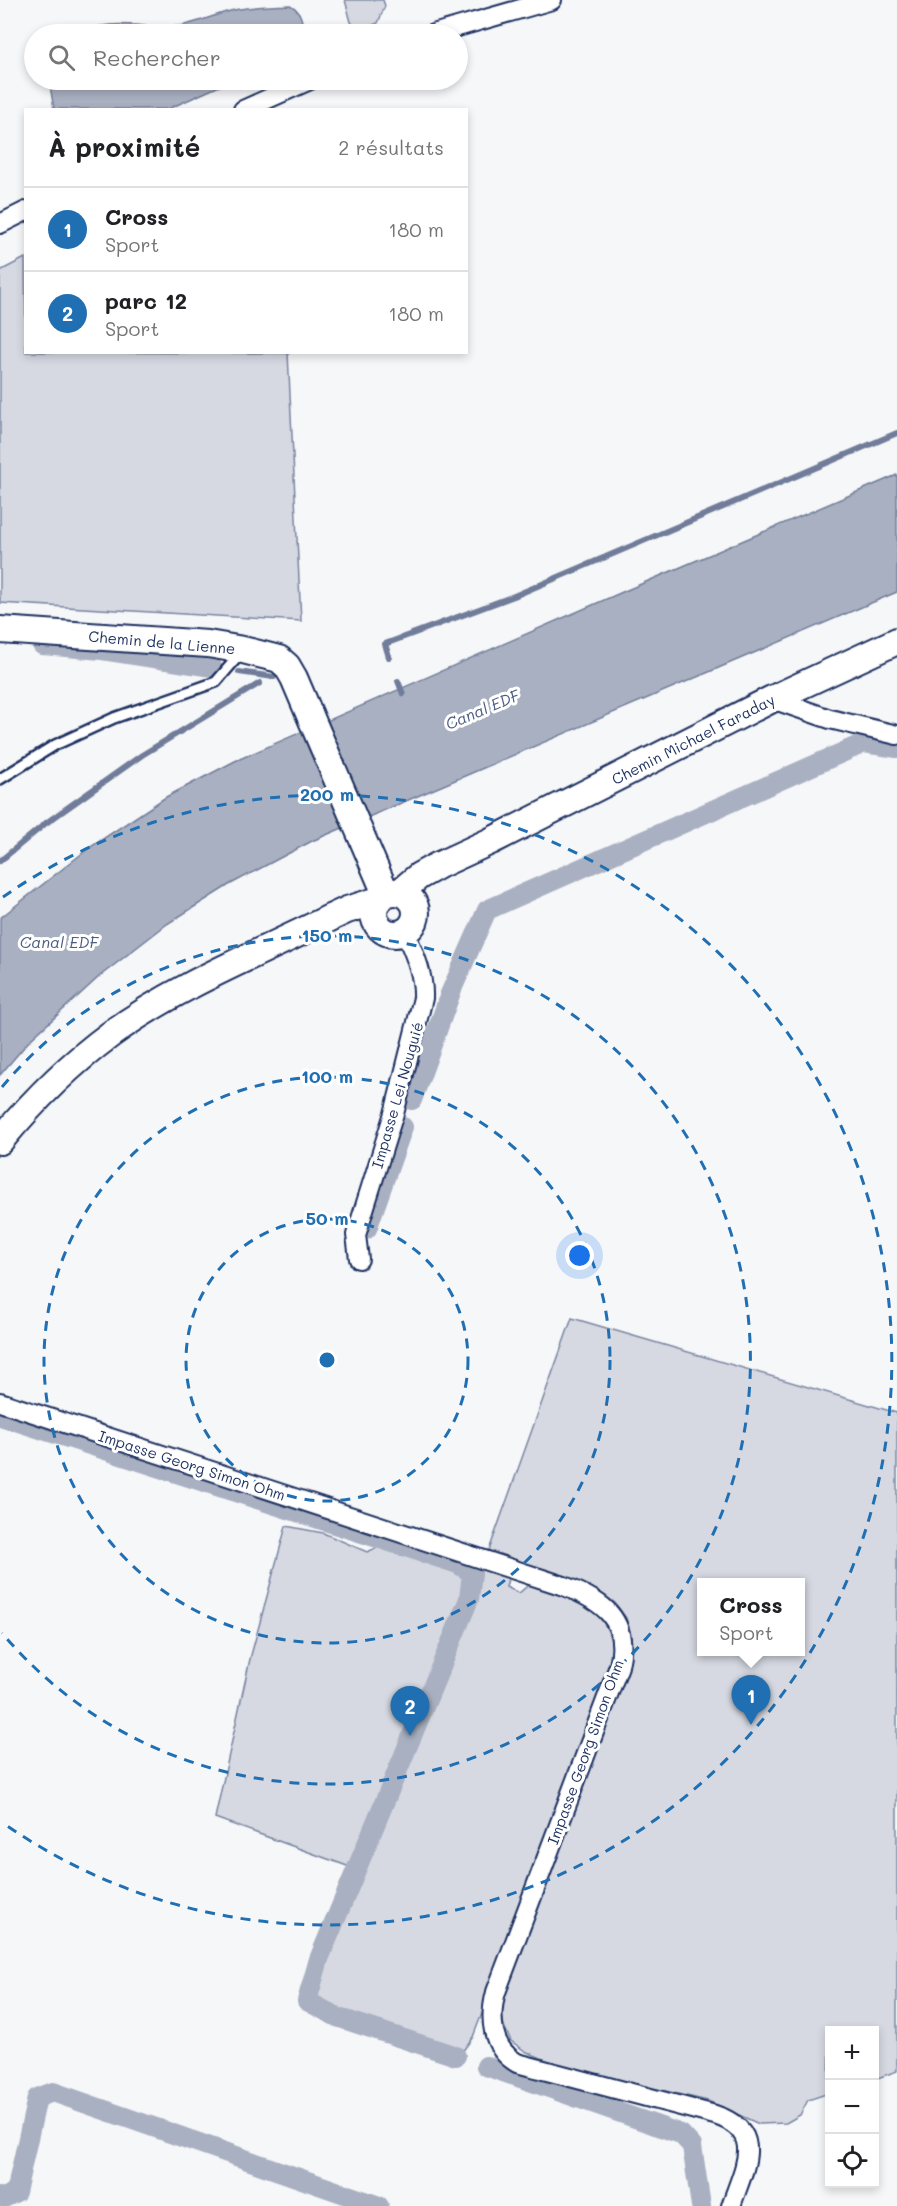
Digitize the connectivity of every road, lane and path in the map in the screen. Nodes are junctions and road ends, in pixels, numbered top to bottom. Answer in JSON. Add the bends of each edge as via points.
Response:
{"nodes":[{"id":1,"x":544,"y":1,"type":"edge"},
{"id":2,"x":467,"y":24,"type":"edge"},
{"id":3,"x":288,"y":90,"type":"edge"},
{"id":4,"x":247,"y":108,"type":"edge"},
{"id":5,"x":24,"y":212,"type":"edge"},
{"id":6,"x":0,"y":224,"type":"edge"},
{"id":7,"x":0,"y":630,"type":"edge"},
{"id":8,"x":897,"y":641,"type":"edge"},
{"id":9,"x":243,"y":650,"type":"junction"},
{"id":10,"x":772,"y":699,"type":"junction"},
{"id":11,"x":897,"y":735,"type":"edge"},
{"id":12,"x":0,"y":779,"type":"edge"},
{"id":13,"x":394,"y":909,"type":"junction"},
{"id":14,"x":0,"y":1142,"type":"edge"},
{"id":15,"x":359,"y":1259,"type":"dead end"},
{"id":16,"x":0,"y":1402,"type":"edge"},
{"id":17,"x":731,"y":2206,"type":"edge"}],
"edges":[{"from":1,"to":2,"type":"street"},
{"from":3,"to":4,"type":"street"},
{"from":5,"to":6,"type":"street"},
{"from":7,"to":9,"type":"main road","name":"Chemin de la Lienne","via":[[208,644]]},
{"from":8,"to":10,"type":"main road","name":"Chemin Michael Faraday"},
{"from":9,"to":12,"type":"lane","via":[[216,682],[123,714],[65,740]]},
{"from":9,"to":13,"type":"main road","name":"Chemin de la Lienne","via":[[279,659],[294,678]]},
{"from":10,"to":11,"type":"street","via":[[830,719]]},
{"from":10,"to":13,"type":"main road","name":"Chemin Michael Faraday","via":[[491,841]]},
{"from":13,"to":14,"type":"main road","via":[[342,912],[168,998],[111,1034],[60,1075]]},
{"from":13,"to":15,"type":"street","name":"Impasse Lei Nouguié","via":[[418,965],[423,998],[395,1110],[356,1235]]},
{"from":16,"to":17,"type":"street","name":"Impasse Georg Simon Ohm","via":[[564,1586],[598,1601],[611,1614],[621,1638],[619,1666],[496,1992],[493,2026],[500,2046],[517,2063],[715,2115],[739,2127],[747,2141],[748,2156]]}]}
